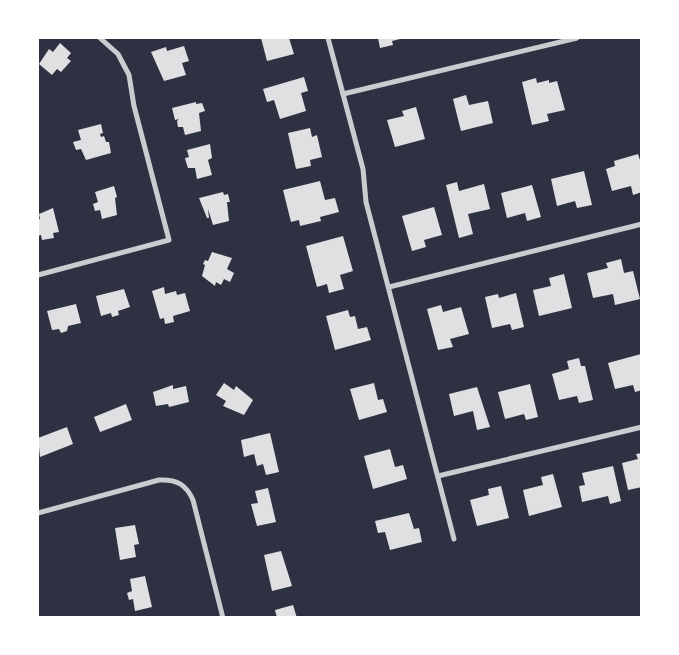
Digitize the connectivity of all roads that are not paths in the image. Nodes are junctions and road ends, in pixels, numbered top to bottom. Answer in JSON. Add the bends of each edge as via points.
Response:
{"nodes":[{"id":1,"x":100,"y":38,"type":"edge"},
{"id":2,"x":328,"y":38,"type":"edge"},
{"id":3,"x":577,"y":38,"type":"edge"},
{"id":4,"x":344,"y":94,"type":"junction"},
{"id":5,"x":642,"y":224,"type":"edge"},
{"id":6,"x":38,"y":275,"type":"edge"},
{"id":7,"x":389,"y":288,"type":"junction"},
{"id":8,"x":642,"y":427,"type":"edge"},
{"id":9,"x":438,"y":476,"type":"junction"},
{"id":10,"x":38,"y":513,"type":"edge"},
{"id":11,"x":454,"y":539,"type":"dead end"},
{"id":12,"x":223,"y":618,"type":"edge"}],
"edges":[{"from":1,"to":6,"type":"street","via":[[118,54],[129,75],[169,240]]},
{"from":2,"to":4,"type":"street"},
{"from":3,"to":4,"type":"street"},
{"from":4,"to":7,"type":"street","via":[[363,169],[366,202]]},
{"from":5,"to":7,"type":"street"},
{"from":7,"to":9,"type":"street"},
{"from":8,"to":9,"type":"street"},
{"from":9,"to":11,"type":"street"},
{"from":10,"to":12,"type":"street","via":[[159,480],[180,483],[193,500]]}]}
